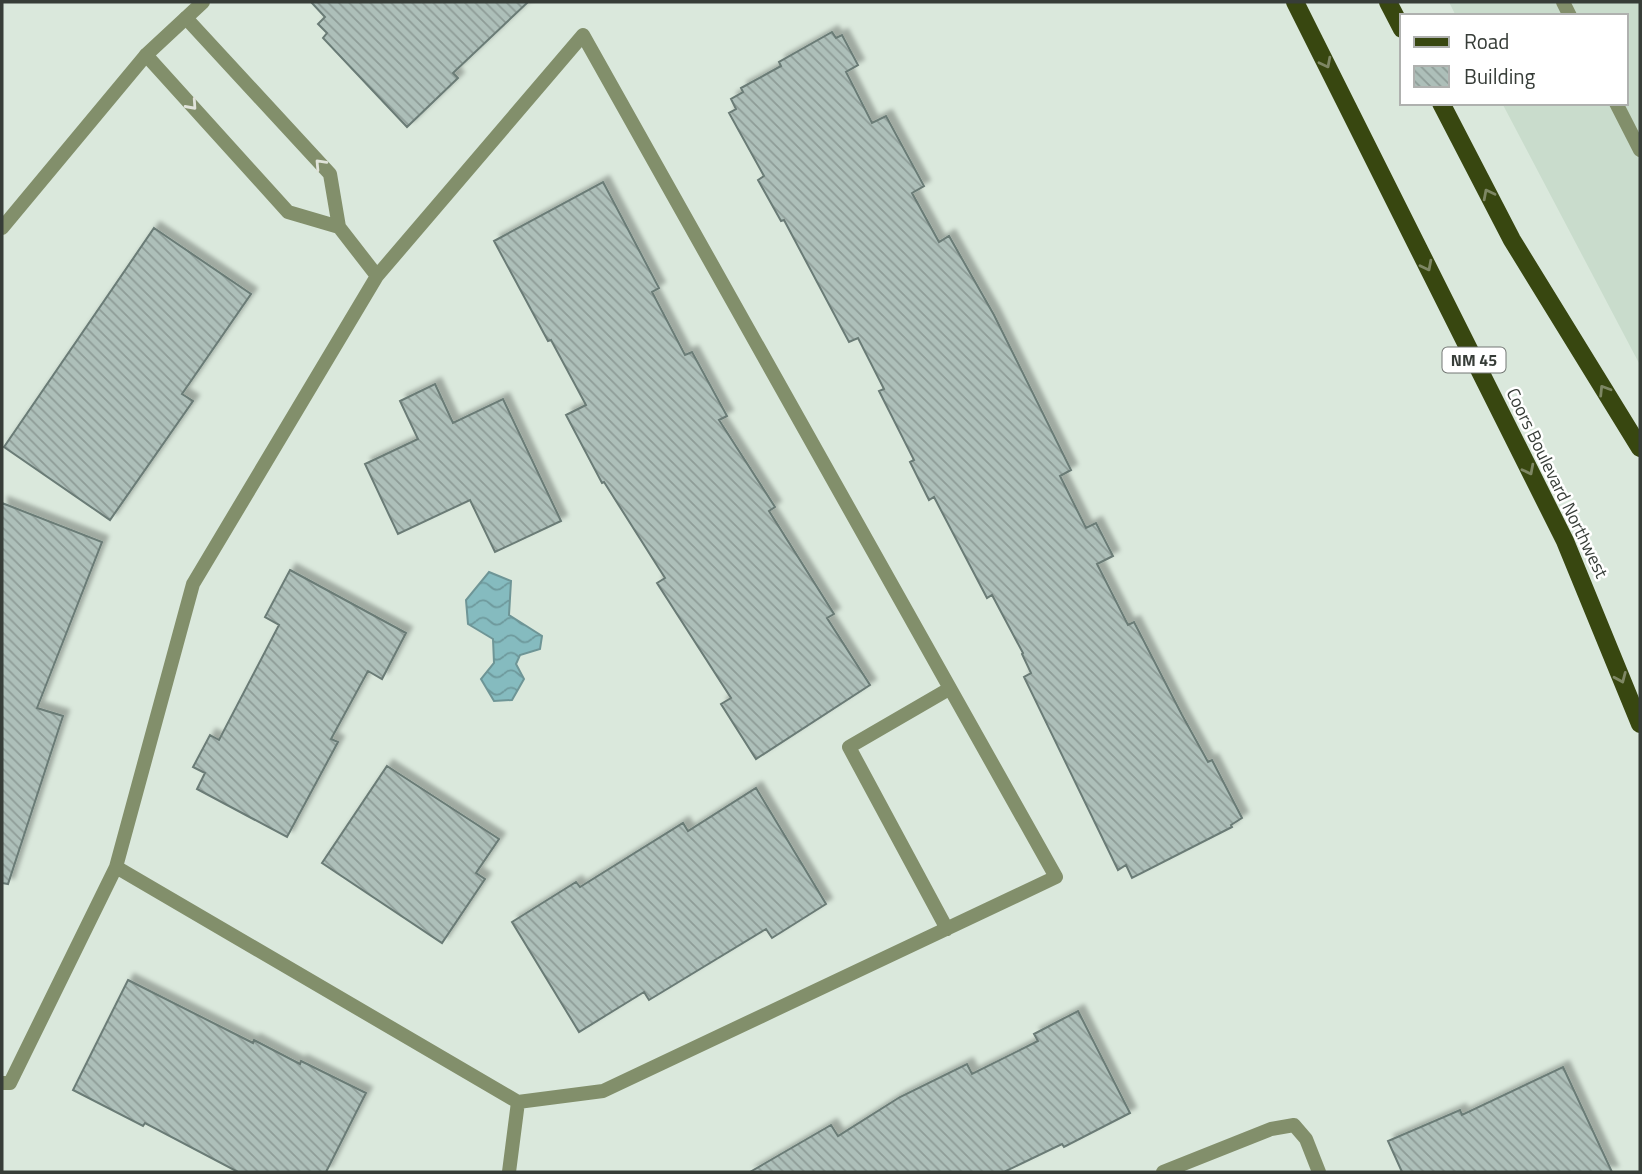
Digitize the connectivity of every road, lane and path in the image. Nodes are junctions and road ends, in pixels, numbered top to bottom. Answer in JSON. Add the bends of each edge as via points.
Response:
{"nodes":[{"id":1,"x":203,"y":2,"type":"edge"},
{"id":2,"x":1295,"y":2,"type":"edge"},
{"id":3,"x":1388,"y":2,"type":"edge"},
{"id":4,"x":186,"y":18,"type":"junction"},
{"id":5,"x":1400,"y":25,"type":"edge"},
{"id":6,"x":146,"y":55,"type":"junction"},
{"id":7,"x":1442,"y":105,"type":"edge"},
{"id":8,"x":1617,"y":105,"type":"edge"},
{"id":9,"x":1640,"y":150,"type":"edge"},
{"id":10,"x":339,"y":227,"type":"junction"},
{"id":11,"x":2,"y":228,"type":"edge"},
{"id":12,"x":377,"y":276,"type":"junction"},
{"id":13,"x":1640,"y":448,"type":"edge"},
{"id":14,"x":949,"y":688,"type":"junction"},
{"id":15,"x":1640,"y":724,"type":"edge"},
{"id":16,"x":116,"y":867,"type":"junction"},
{"id":17,"x":947,"y":929,"type":"junction"},
{"id":18,"x":2,"y":1083,"type":"edge"},
{"id":19,"x":518,"y":1102,"type":"junction"},
{"id":20,"x":509,"y":1172,"type":"edge"},
{"id":21,"x":1163,"y":1172,"type":"edge"},
{"id":22,"x":1319,"y":1172,"type":"edge"}],
"edges":[{"from":1,"to":4,"type":"street"},
{"from":2,"to":15,"type":"main road","name":"Coors Boulevard Northwest","number":"NM 45","one_way":true,"via":[[1565,541]]},
{"from":3,"to":5,"type":"main road"},
{"from":4,"to":6,"type":"street"},
{"from":10,"to":4,"type":"street","one_way":true,"via":[[330,174]]},
{"from":6,"to":10,"type":"street","one_way":true,"via":[[288,212]]},
{"from":6,"to":11,"type":"street"},
{"from":13,"to":7,"type":"main road","one_way":true,"via":[[1512,240]]},
{"from":8,"to":9,"type":"street"},
{"from":10,"to":12,"type":"street"},
{"from":12,"to":14,"type":"street","via":[[583,36]]},
{"from":12,"to":16,"type":"street","via":[[193,584]]},
{"from":14,"to":17,"type":"street","via":[[849,747]]},
{"from":14,"to":17,"type":"street","via":[[1056,877]]},
{"from":16,"to":18,"type":"street","via":[[10,1083]]},
{"from":16,"to":19,"type":"street"},
{"from":17,"to":19,"type":"street","via":[[603,1091]]},
{"from":19,"to":20,"type":"street"},
{"from":21,"to":22,"type":"street","via":[[1271,1129],[1294,1125],[1306,1139]]}]}
